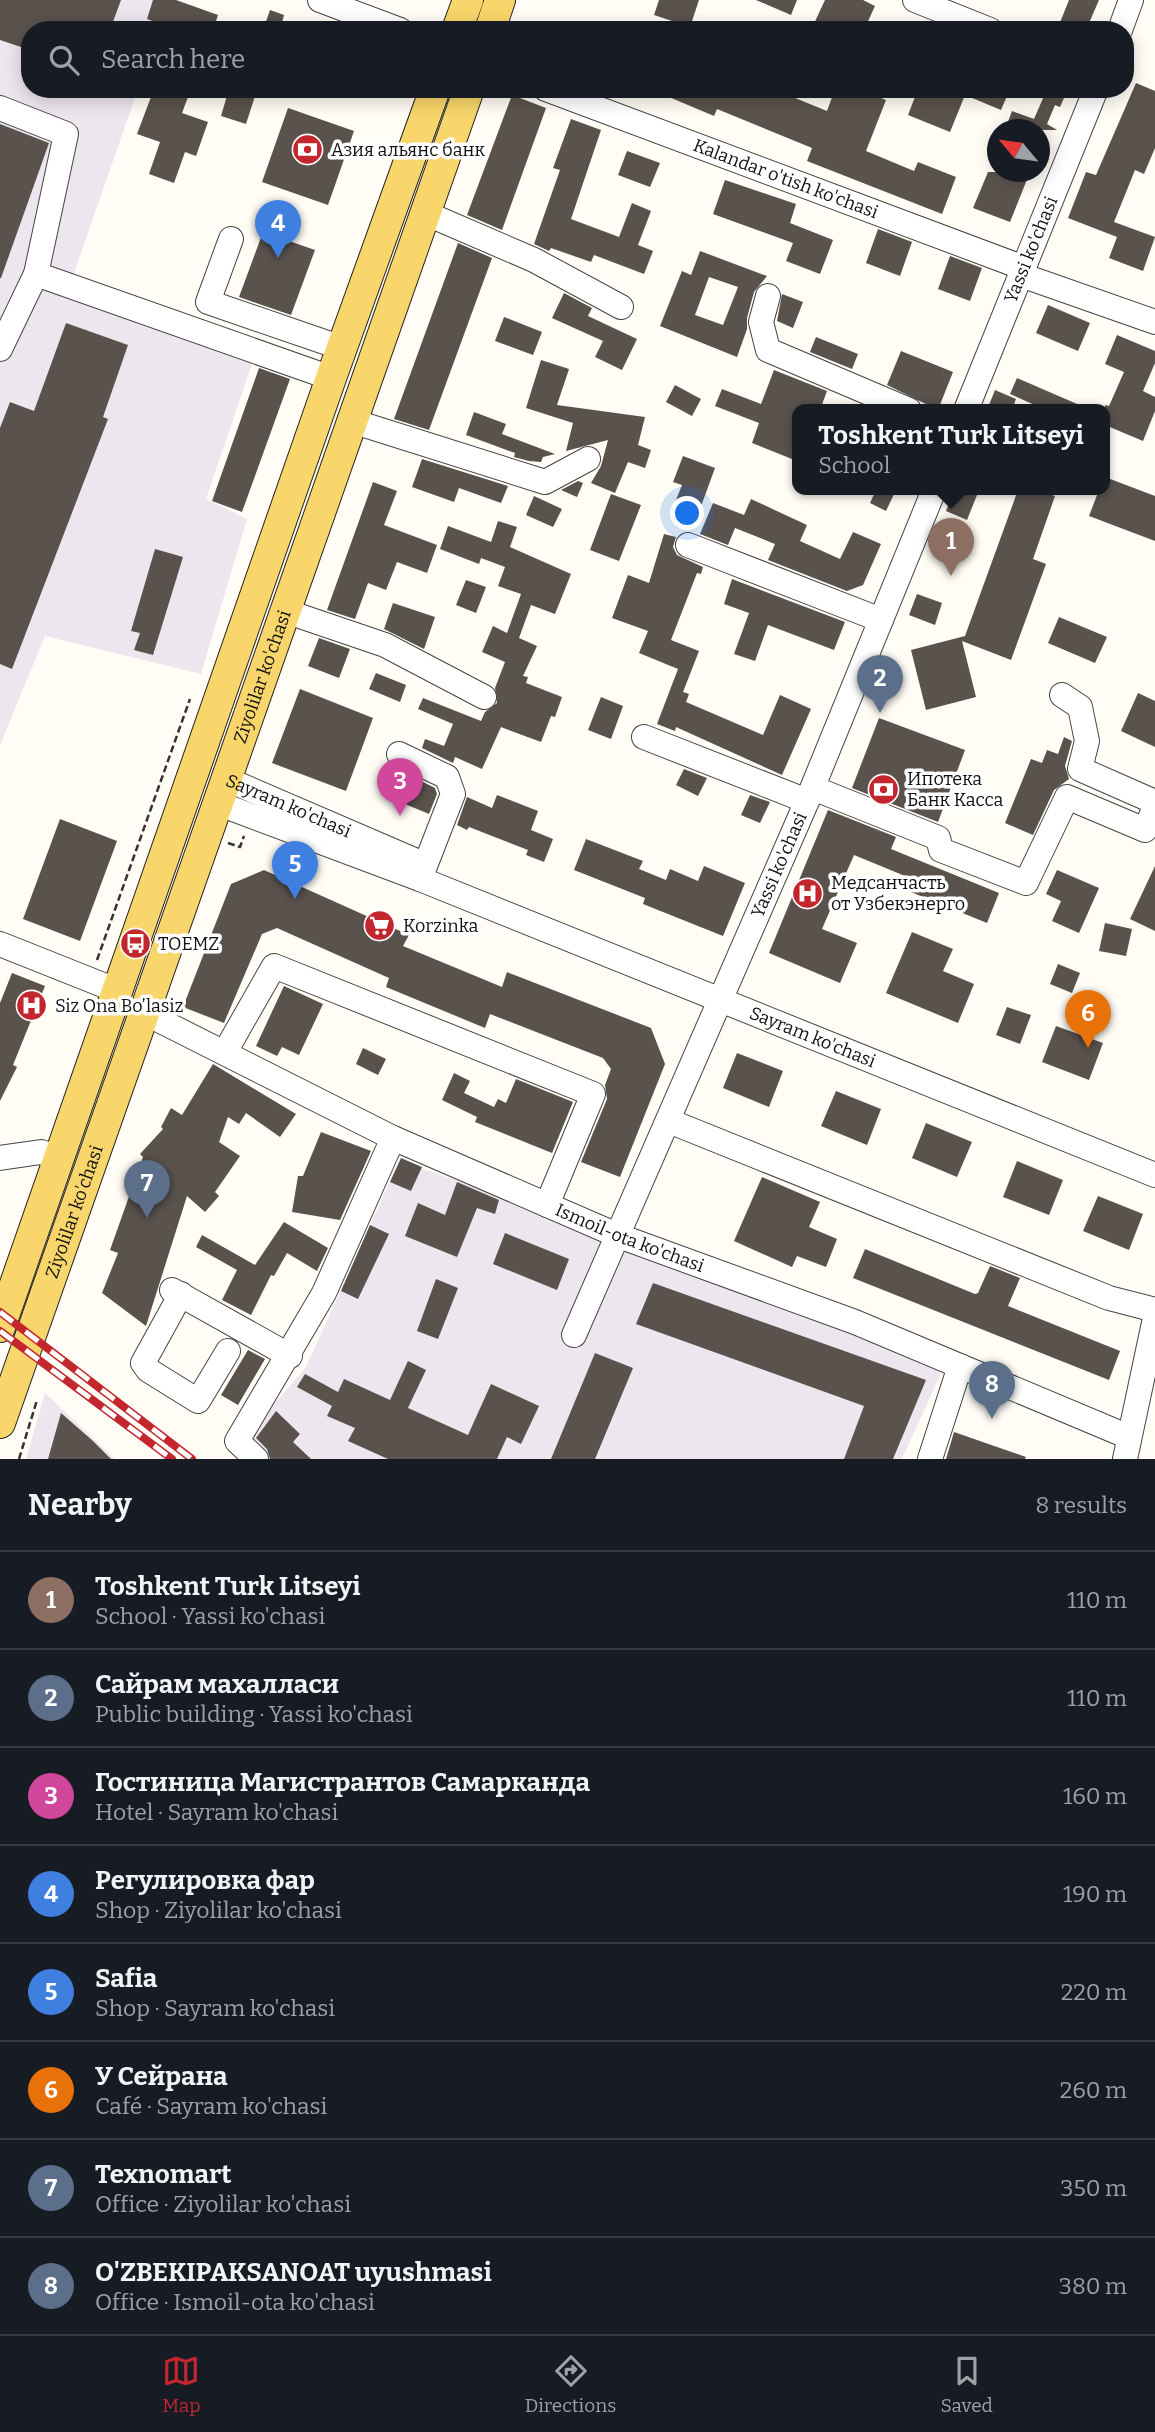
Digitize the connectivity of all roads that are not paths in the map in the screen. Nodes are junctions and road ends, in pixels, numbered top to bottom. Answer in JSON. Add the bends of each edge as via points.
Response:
{"nodes":[{"id":1,"x":320,"y":0,"type":"edge"},
{"id":2,"x":468,"y":0,"type":"edge"},
{"id":3,"x":500,"y":0,"type":"edge"},
{"id":4,"x":915,"y":0,"type":"edge"},
{"id":5,"x":1131,"y":0,"type":"edge"},
{"id":6,"x":376,"y":21,"type":"edge"},
{"id":7,"x":460,"y":21,"type":"edge"},
{"id":8,"x":493,"y":21,"type":"edge"},
{"id":9,"x":968,"y":21,"type":"edge"},
{"id":10,"x":1123,"y":21,"type":"edge"},
{"id":11,"x":432,"y":98,"type":"edge"},
{"id":12,"x":466,"y":98,"type":"edge"},
{"id":13,"x":569,"y":98,"type":"edge"},
{"id":14,"x":1092,"y":98,"type":"edge"},
{"id":15,"x":0,"y":108,"type":"edge"},
{"id":16,"x":425,"y":213,"type":"junction"},
{"id":17,"x":231,"y":239,"type":"dead end"},
{"id":18,"x":1022,"y":272,"type":"junction"},
{"id":19,"x":36,"y":274,"type":"junction"},
{"id":20,"x":768,"y":296,"type":"dead end"},
{"id":21,"x":621,"y":307,"type":"dead end"},
{"id":22,"x":1155,"y":322,"type":"edge"},
{"id":23,"x":342,"y":348,"type":"junction"},
{"id":24,"x":0,"y":349,"type":"edge"},
{"id":25,"x":331,"y":378,"type":"junction"},
{"id":26,"x":363,"y":389,"type":"junction"},
{"id":27,"x":895,"y":404,"type":"edge"},
{"id":28,"x":968,"y":404,"type":"edge"},
{"id":29,"x":352,"y":421,"type":"junction"},
{"id":30,"x":587,"y":460,"type":"dead end"},
{"id":31,"x":932,"y":495,"type":"edge"},
{"id":32,"x":688,"y":545,"type":"dead end"},
{"id":33,"x":285,"y":611,"type":"junction"},
{"id":34,"x":881,"y":620,"type":"junction"},
{"id":35,"x":1062,"y":695,"type":"dead end"},
{"id":36,"x":484,"y":697,"type":"dead end"},
{"id":37,"x":644,"y":737,"type":"dead end"},
{"id":38,"x":399,"y":754,"type":"dead end"},
{"id":39,"x":1080,"y":769,"type":"junction"},
{"id":40,"x":192,"y":778,"type":"junction"},
{"id":41,"x":221,"y":791,"type":"junction"},
{"id":42,"x":810,"y":795,"type":"junction"},
{"id":43,"x":1068,"y":797,"type":"junction"},
{"id":44,"x":1155,"y":805,"type":"edge"},
{"id":45,"x":423,"y":872,"type":"junction"},
{"id":46,"x":0,"y":944,"type":"edge"},
{"id":47,"x":118,"y":991,"type":"junction"},
{"id":48,"x":724,"y":994,"type":"junction"},
{"id":49,"x":143,"y":1012,"type":"junction"},
{"id":50,"x":225,"y":1052,"type":"junction"},
{"id":51,"x":669,"y":1121,"type":"junction"},
{"id":52,"x":393,"y":1138,"type":"junction"},
{"id":53,"x":0,"y":1158,"type":"edge"},
{"id":54,"x":59,"y":1158,"type":"junction"},
{"id":55,"x":1155,"y":1159,"type":"edge"},
{"id":56,"x":1155,"y":1175,"type":"edge"},
{"id":57,"x":547,"y":1205,"type":"junction"},
{"id":58,"x":619,"y":1236,"type":"junction"},
{"id":59,"x":1155,"y":1310,"type":"edge"},
{"id":60,"x":1155,"y":1318,"type":"edge"},
{"id":61,"x":0,"y":1327,"type":"edge"},
{"id":62,"x":574,"y":1335,"type":"dead end"},
{"id":63,"x":228,"y":1351,"type":"dead end"},
{"id":64,"x":290,"y":1356,"type":"junction"},
{"id":65,"x":960,"y":1366,"type":"junction"},
{"id":66,"x":0,"y":1423,"type":"edge"},
{"id":67,"x":1127,"y":1448,"type":"edge"},
{"id":68,"x":256,"y":1459,"type":"edge"},
{"id":69,"x":930,"y":1459,"type":"edge"}],
"edges":[{"from":1,"to":6,"type":"street"},
{"from":2,"to":7,"type":"main road"},
{"from":3,"to":8,"type":"main road"},
{"from":4,"to":9,"type":"street"},
{"from":5,"to":10,"type":"street"},
{"from":11,"to":23,"type":"main road","name":"Ziyolilar ko'chasi"},
{"from":12,"to":16,"type":"main road","name":"Ziyolilar ko'chasi"},
{"from":13,"to":18,"type":"street","name":"Kalandar o'tish ko'chasi"},
{"from":14,"to":18,"type":"street","name":"Yassi ko'chasi"},
{"from":15,"to":19,"type":"street","via":[[66,134]]},
{"from":16,"to":21,"type":"street","via":[[534,260]]},
{"from":16,"to":26,"type":"main road","name":"Ziyolilar ko'chasi"},
{"from":17,"to":23,"type":"street","via":[[208,302]]},
{"from":18,"to":22,"type":"street","name":"Kalandar o'tish ko'chasi"},
{"from":18,"to":28,"type":"street","name":"Yassi ko'chasi"},
{"from":19,"to":24,"type":"street"},
{"from":19,"to":25,"type":"street"},
{"from":20,"to":27,"type":"street","via":[[761,322],[768,350]]},
{"from":23,"to":25,"type":"main road","name":"Ziyolilar ko'chasi"},
{"from":25,"to":26,"type":"main road"},
{"from":25,"to":40,"type":"main road","name":"Ziyolilar ko'chasi"},
{"from":26,"to":29,"type":"main road","name":"Ziyolilar ko'chasi"},
{"from":29,"to":30,"type":"street","via":[[545,482]]},
{"from":29,"to":33,"type":"main road","name":"Ziyolilar ko'chasi"},
{"from":31,"to":34,"type":"street","name":"Yassi ko'chasi"},
{"from":32,"to":34,"type":"street"},
{"from":33,"to":36,"type":"street","via":[[385,645]]},
{"from":33,"to":41,"type":"main road","name":"Ziyolilar ko'chasi"},
{"from":34,"to":42,"type":"street","name":"Yassi ko'chasi"},
{"from":35,"to":39,"type":"street","via":[[1080,707],[1087,741]]},
{"from":37,"to":42,"type":"street"},
{"from":38,"to":45,"type":"street","via":[[447,777],[453,794]]},
{"from":39,"to":43,"type":"street"},
{"from":39,"to":44,"type":"street"},
{"from":40,"to":41,"type":"main road","name":"Sayram ko'chasi"},
{"from":40,"to":47,"type":"main road","name":"Ziyolilar ko'chasi"},
{"from":41,"to":45,"type":"street","name":"Sayram ko'chasi"},
{"from":41,"to":49,"type":"main road","name":"Ziyolilar ko'chasi"},
{"from":42,"to":43,"type":"street","via":[[938,838],[941,849],[1026,883]]},
{"from":42,"to":48,"type":"street","name":"Yassi ko'chasi"},
{"from":43,"to":44,"type":"street","via":[[1145,830]]},
{"from":45,"to":48,"type":"street","name":"Sayram ko'chasi"},
{"from":46,"to":47,"type":"street"},
{"from":47,"to":54,"type":"main road","name":"Ziyolilar ko'chasi"},
{"from":48,"to":51,"type":"street","name":"Yassi ko'chasi"},
{"from":48,"to":55,"type":"street","name":"Sayram ko'chasi"},
{"from":48,"to":56,"type":"street","name":"Sayram ko'chasi"},
{"from":49,"to":50,"type":"street","name":"Ismoil-ota ko'chasi"},
{"from":49,"to":66,"type":"main road","name":"Ziyolilar ko'chasi"},
{"from":50,"to":52,"type":"street","name":"Ismoil-ota ko'chasi"},
{"from":50,"to":57,"type":"street","via":[[274,966],[593,1094]]},
{"from":51,"to":58,"type":"street","name":"Yassi ko'chasi"},
{"from":51,"to":59,"type":"street","via":[[1109,1298]]},
{"from":52,"to":57,"type":"street","name":"Ismoil-ota ko'chasi"},
{"from":52,"to":64,"type":"street","via":[[324,1293]]},
{"from":53,"to":54,"type":"street","via":[[41,1152]]},
{"from":54,"to":61,"type":"main road","name":"Ziyolilar ko'chasi"},
{"from":57,"to":58,"type":"street","name":"Ismoil-ota ko'chasi"},
{"from":58,"to":62,"type":"street","name":"Yassi ko'chasi"},
{"from":58,"to":65,"type":"street","name":"Ismoil-ota ko'chasi","via":[[855,1322]]},
{"from":60,"to":67,"type":"street"},
{"from":63,"to":64,"type":"street","via":[[198,1401],[144,1363],[176,1292]]},
{"from":64,"to":68,"type":"street","via":[[237,1441]]},
{"from":65,"to":67,"type":"street","name":"Ismoil-ota ko'chasi"},
{"from":65,"to":69,"type":"street"}]}
